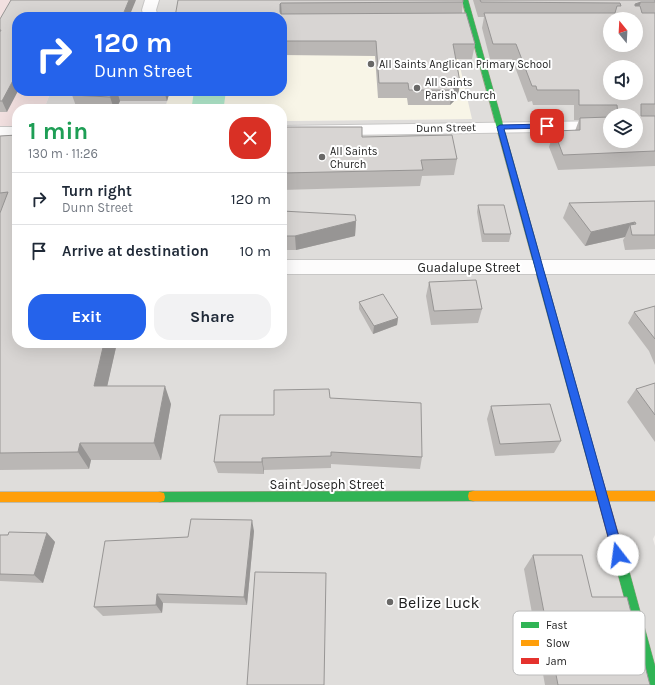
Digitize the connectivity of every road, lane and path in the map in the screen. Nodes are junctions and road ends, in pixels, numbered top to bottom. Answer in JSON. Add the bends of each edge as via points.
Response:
{"nodes":[{"id":1,"x":152,"y":0,"type":"edge"},
{"id":2,"x":465,"y":0,"type":"edge"},
{"id":3,"x":150,"y":12,"type":"edge"},
{"id":4,"x":471,"y":22,"type":"junction"},
{"id":5,"x":487,"y":22,"type":"edge"},
{"id":6,"x":456,"y":23,"type":"edge"},
{"id":7,"x":603,"y":126,"type":"edge"},
{"id":8,"x":500,"y":127,"type":"junction"},
{"id":9,"x":287,"y":131,"type":"edge"},
{"id":10,"x":0,"y":132,"type":"edge"},
{"id":11,"x":12,"y":132,"type":"edge"},
{"id":12,"x":287,"y":267,"type":"edge"},
{"id":13,"x":539,"y":267,"type":"junction"},
{"id":14,"x":655,"y":267,"type":"edge"},
{"id":15,"x":655,"y":496,"type":"edge"},
{"id":16,"x":0,"y":497,"type":"edge"},
{"id":17,"x":602,"y":497,"type":"junction"},
{"id":18,"x":634,"y":611,"type":"edge"},
{"id":19,"x":645,"y":652,"type":"edge"},
{"id":20,"x":654,"y":685,"type":"edge"}],
"edges":[{"from":1,"to":3,"type":"street"},
{"from":2,"to":4,"type":"street"},
{"from":4,"to":5,"type":"street"},
{"from":4,"to":6,"type":"street"},
{"from":4,"to":8,"type":"street"},
{"from":7,"to":8,"type":"street","name":"Dunn Street"},
{"from":8,"to":9,"type":"street","name":"Dunn Street"},
{"from":8,"to":13,"type":"street"},
{"from":10,"to":11,"type":"street"},
{"from":12,"to":13,"type":"street","name":"Guadalupe Street"},
{"from":13,"to":14,"type":"street","name":"Guadalupe Street"},
{"from":13,"to":17,"type":"street"},
{"from":15,"to":17,"type":"street","name":"Saint Joseph Street"},
{"from":16,"to":17,"type":"street","name":"Saint Joseph Street"},
{"from":17,"to":18,"type":"street"},
{"from":19,"to":20,"type":"street"}]}
